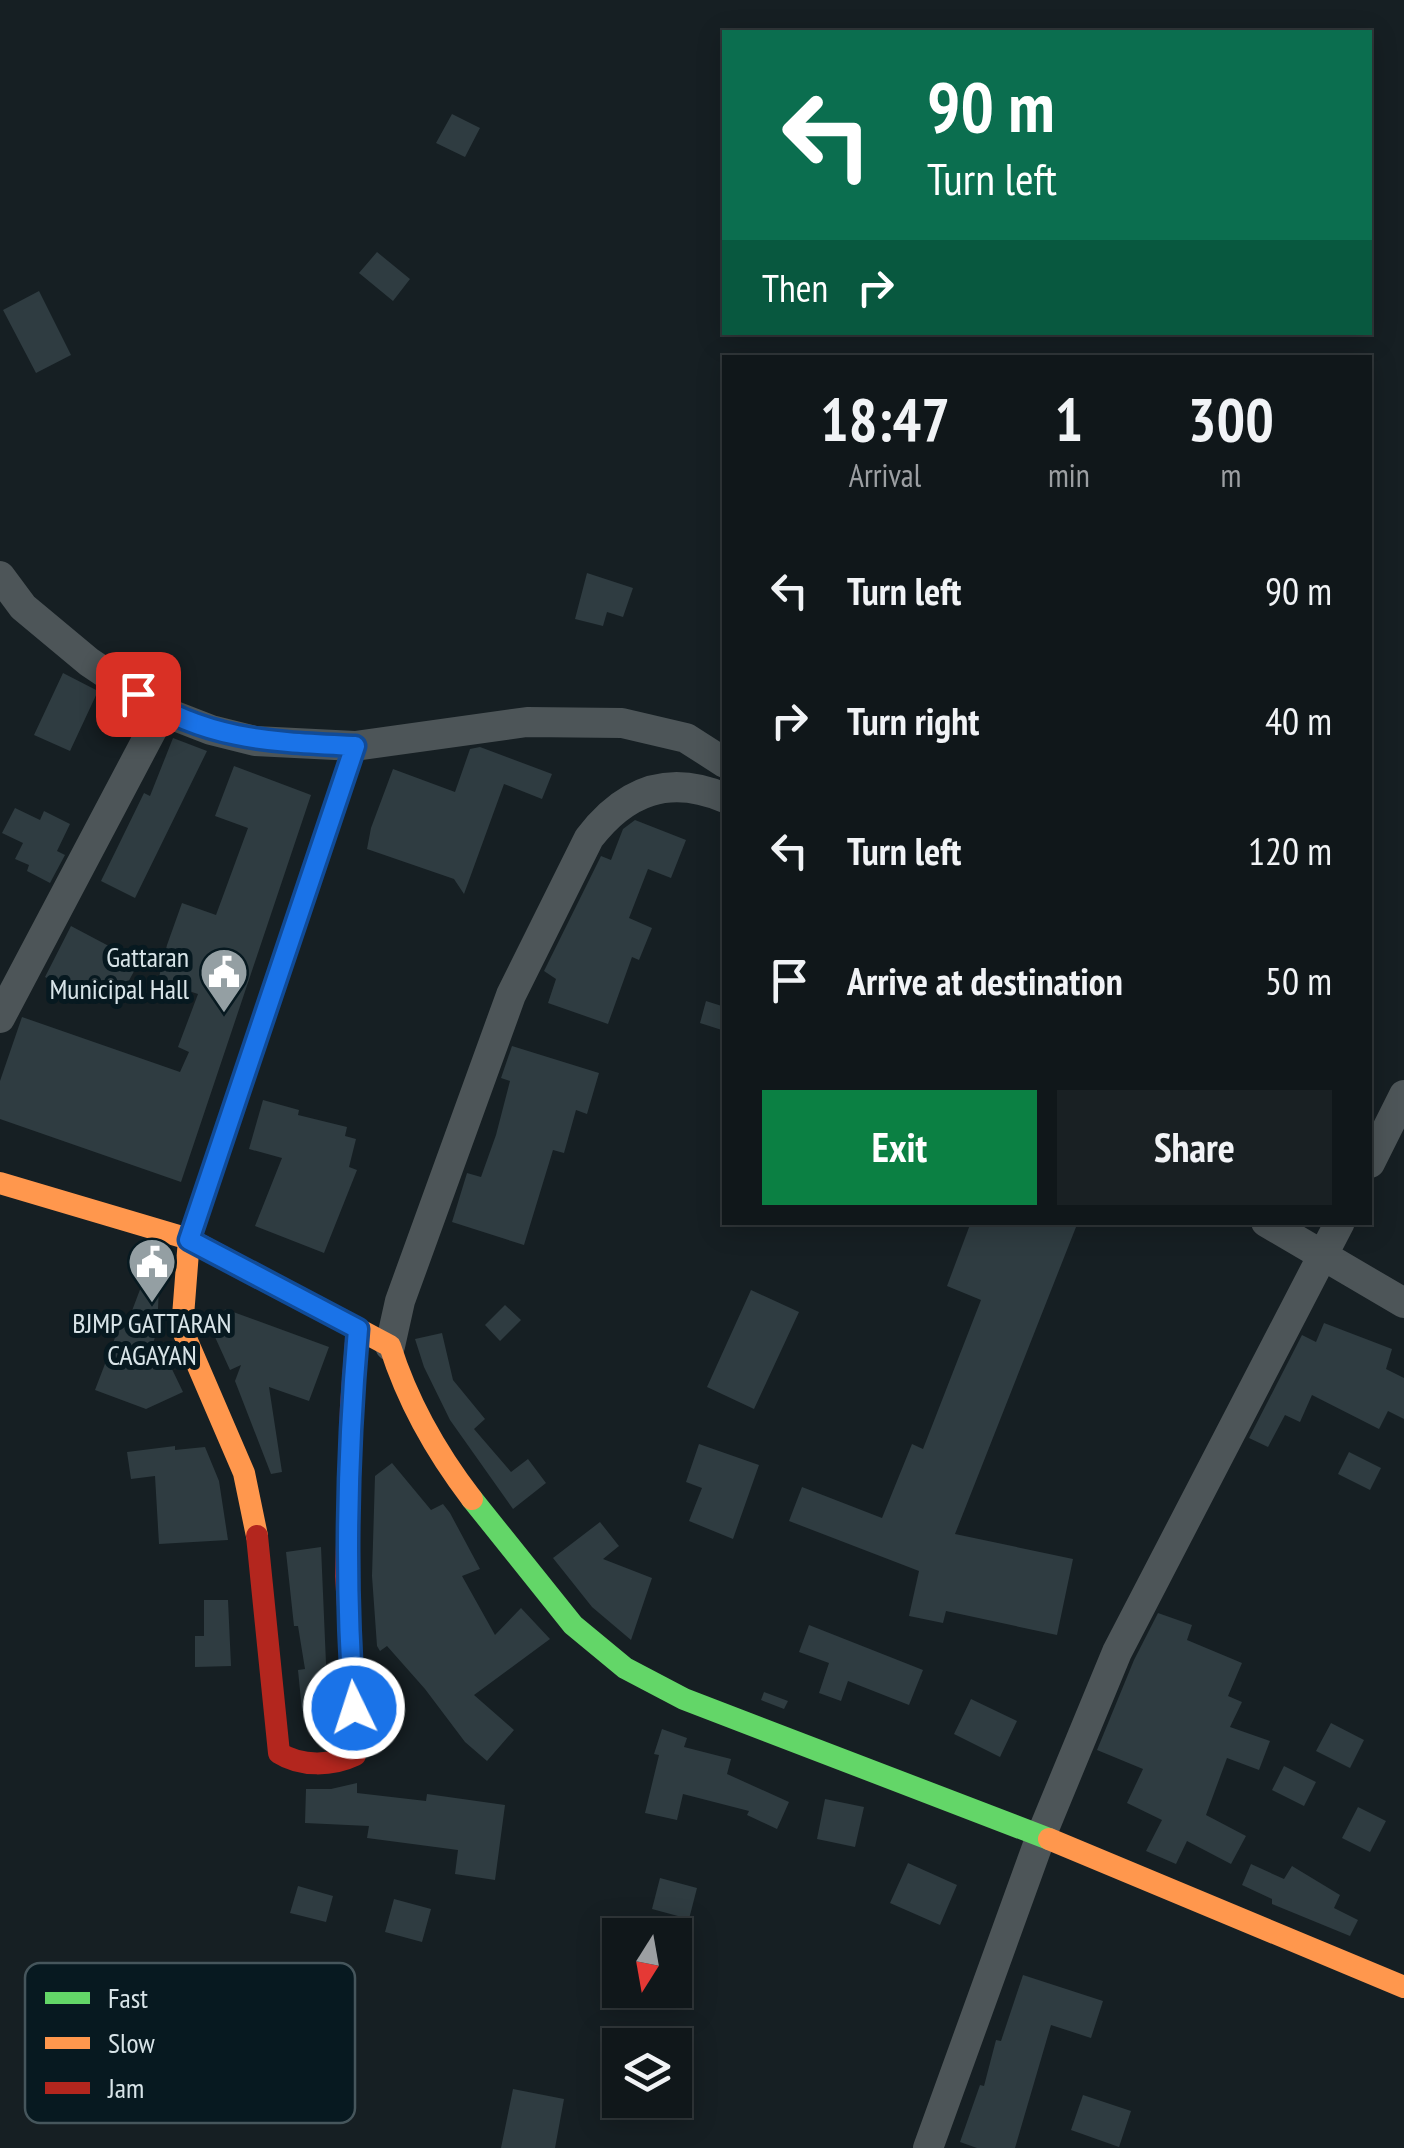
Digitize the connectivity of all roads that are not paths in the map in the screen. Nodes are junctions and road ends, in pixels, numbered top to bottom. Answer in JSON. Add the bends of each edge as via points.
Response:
{"nodes":[{"id":1,"x":0,"y":576,"type":"edge"},
{"id":2,"x":162,"y":711,"type":"junction"},
{"id":3,"x":355,"y":746,"type":"junction"},
{"id":4,"x":722,"y":761,"type":"edge"},
{"id":5,"x":722,"y":797,"type":"edge"},
{"id":6,"x":0,"y":1018,"type":"edge"},
{"id":7,"x":1404,"y":1096,"type":"edge"},
{"id":8,"x":1372,"y":1158,"type":"edge"},
{"id":9,"x":0,"y":1183,"type":"edge"},
{"id":10,"x":1271,"y":1225,"type":"edge"},
{"id":11,"x":1338,"y":1225,"type":"edge"},
{"id":12,"x":189,"y":1240,"type":"junction"},
{"id":13,"x":1322,"y":1256,"type":"junction"},
{"id":14,"x":1404,"y":1302,"type":"edge"},
{"id":15,"x":358,"y":1329,"type":"junction"},
{"id":16,"x":390,"y":1346,"type":"junction"},
{"id":17,"x":1041,"y":1836,"type":"junction"},
{"id":18,"x":1404,"y":1987,"type":"edge"},
{"id":19,"x":928,"y":2148,"type":"edge"}],
"edges":[{"from":1,"to":2,"type":"street","via":[[23,607],[89,662]]},
{"from":2,"to":3,"type":"street","via":[[255,740]]},
{"from":2,"to":6,"type":"street"},
{"from":3,"to":4,"type":"street","via":[[527,722],[622,723],[686,738]]},
{"from":3,"to":12,"type":"street"},
{"from":5,"to":16,"type":"street","via":[[688,786],[652,789],[602,821],[589,838],[511,994],[400,1300]]},
{"from":7,"to":8,"type":"street"},
{"from":9,"to":12,"type":"street"},
{"from":10,"to":13,"type":"street"},
{"from":11,"to":13,"type":"street"},
{"from":12,"to":15,"type":"street"},
{"from":12,"to":15,"type":"street","via":[[182,1329],[244,1473],[262,1567],[279,1752],[290,1760],[341,1762],[355,1755],[357,1744],[346,1576]]},
{"from":13,"to":14,"type":"street"},
{"from":13,"to":17,"type":"street","via":[[1118,1652]]},
{"from":15,"to":16,"type":"street"},
{"from":16,"to":17,"type":"street","via":[[399,1383],[428,1436],[592,1645],[684,1699]]},
{"from":17,"to":18,"type":"street"},
{"from":17,"to":19,"type":"street"}]}
